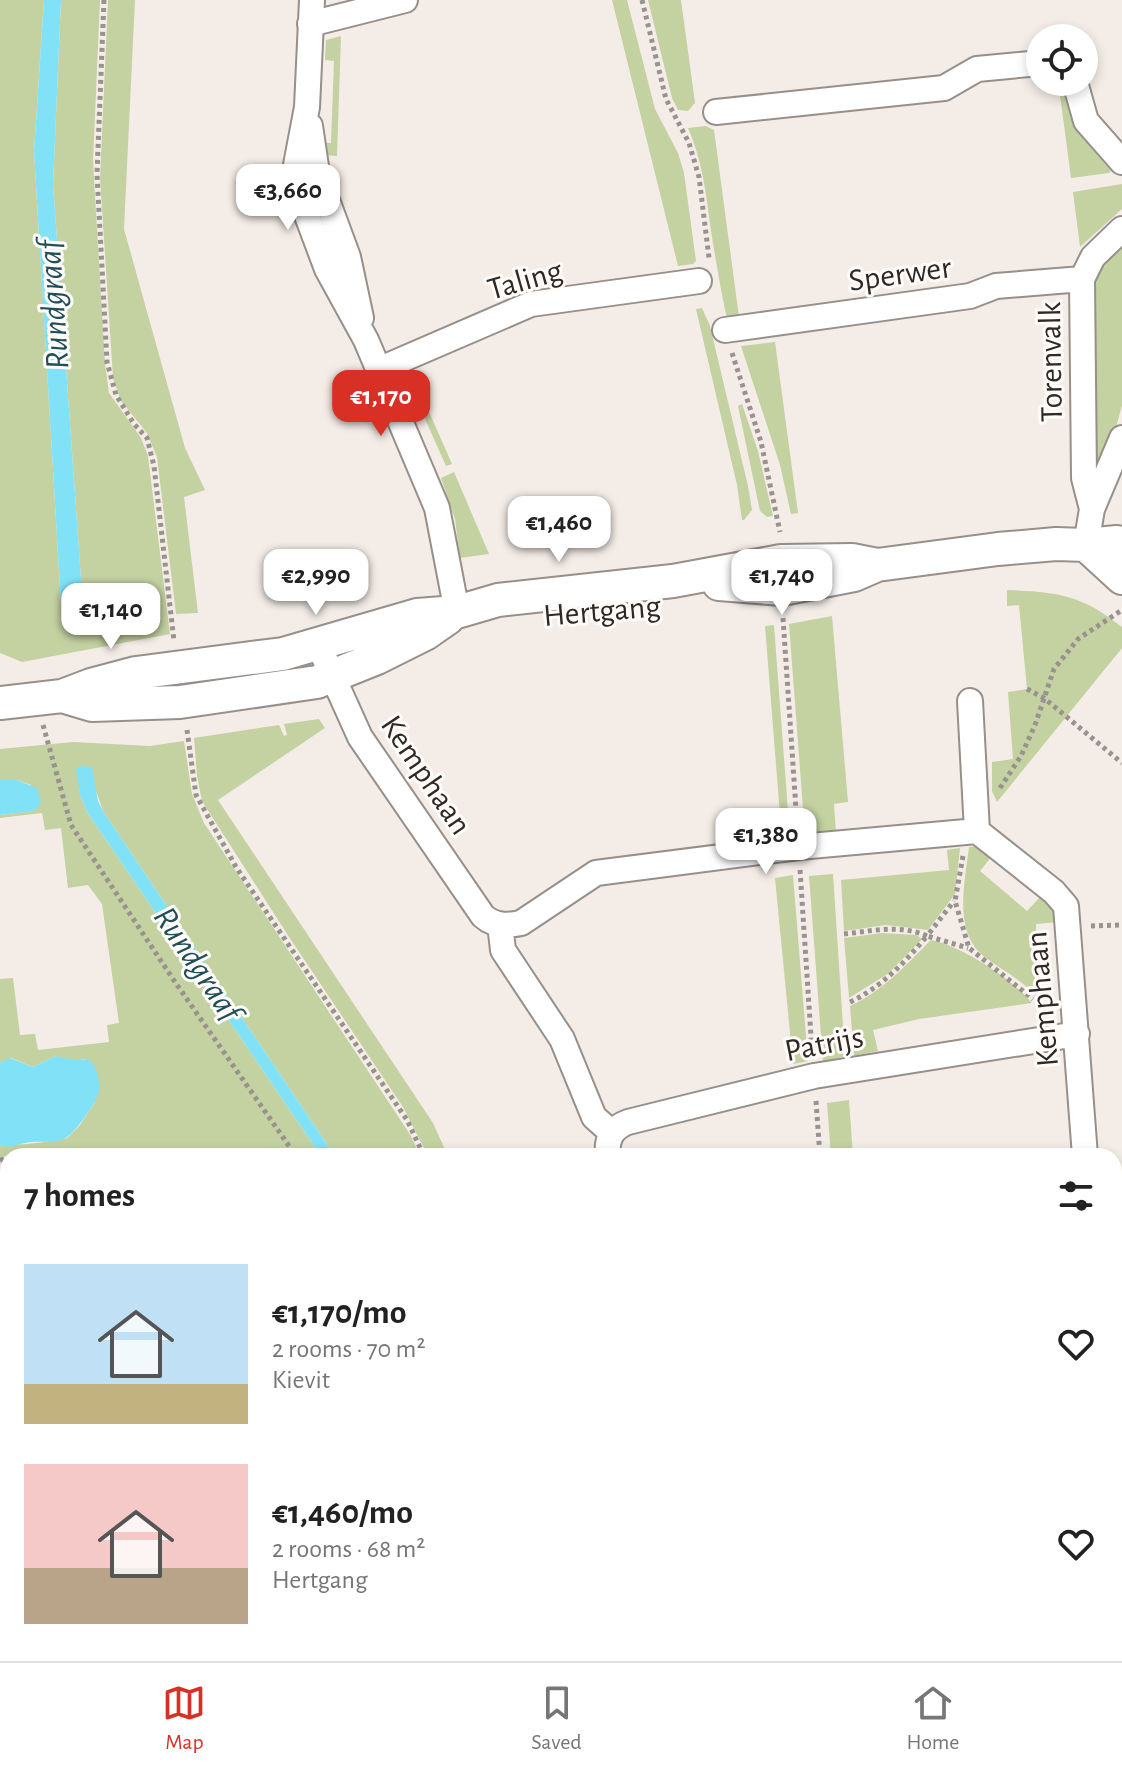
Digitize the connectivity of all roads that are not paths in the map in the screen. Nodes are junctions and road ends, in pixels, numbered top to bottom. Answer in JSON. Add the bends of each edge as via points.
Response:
{"nodes":[{"id":1,"x":405,"y":0,"type":"edge"},
{"id":2,"x":311,"y":12,"type":"edge"},
{"id":3,"x":1026,"y":64,"type":"edge"},
{"id":4,"x":1079,"y":96,"type":"edge"},
{"id":5,"x":716,"y":112,"type":"dead end"},
{"id":6,"x":1122,"y":162,"type":"edge"},
{"id":7,"x":1122,"y":229,"type":"edge"},
{"id":8,"x":1082,"y":279,"type":"junction"},
{"id":9,"x":699,"y":281,"type":"dead end"},
{"id":10,"x":725,"y":330,"type":"dead end"},
{"id":11,"x":378,"y":370,"type":"junction"},
{"id":12,"x":1122,"y":438,"type":"edge"},
{"id":13,"x":1092,"y":509,"type":"junction"},
{"id":14,"x":1086,"y":545,"type":"junction"},
{"id":15,"x":1122,"y":545,"type":"edge"},
{"id":16,"x":1121,"y":600,"type":"edge"},
{"id":17,"x":457,"y":612,"type":"junction"},
{"id":18,"x":319,"y":646,"type":"junction"},
{"id":19,"x":332,"y":677,"type":"junction"},
{"id":20,"x":62,"y":696,"type":"junction"},
{"id":21,"x":970,"y":701,"type":"dead end"},
{"id":22,"x":0,"y":703,"type":"edge"},
{"id":23,"x":972,"y":831,"type":"junction"},
{"id":24,"x":500,"y":924,"type":"junction"},
{"id":25,"x":1077,"y":1034,"type":"junction"},
{"id":26,"x":610,"y":1144,"type":"edge"},
{"id":27,"x":1084,"y":1148,"type":"edge"}],
"edges":[{"from":1,"to":2,"type":"street"},
{"from":2,"to":11,"type":"street","via":[[307,107],[317,173],[348,257]]},
{"from":3,"to":5,"type":"street","via":[[977,69],[944,88]]},
{"from":4,"to":6,"type":"street","via":[[1086,121]]},
{"from":7,"to":8,"type":"street","name":"Torenvalk","via":[[1093,257]]},
{"from":8,"to":10,"type":"street","name":"Sperwer","via":[[996,286],[970,296]]},
{"from":8,"to":13,"type":"street","name":"Torenvalk","via":[[1084,478]]},
{"from":9,"to":11,"type":"street","name":"Taling","via":[[531,304]]},
{"from":11,"to":17,"type":"street","via":[[437,508]]},
{"from":12,"to":13,"type":"street","name":"Torenvalk"},
{"from":13,"to":14,"type":"street","name":"Torenvalk"},
{"from":14,"to":15,"type":"street","name":"Hertgang"},
{"from":14,"to":16,"type":"street"},
{"from":14,"to":17,"type":"street","name":"Hertgang","via":[[998,549],[877,565],[781,561],[673,581],[498,600]]},
{"from":17,"to":18,"type":"street","name":"Hertgang","via":[[417,615]]},
{"from":17,"to":19,"type":"street","name":"Hertgang","via":[[425,634]]},
{"from":18,"to":19,"type":"street","name":"Kemphaan"},
{"from":18,"to":20,"type":"street","name":"Hertgang","via":[[177,667]]},
{"from":19,"to":20,"type":"street","name":"Hertgang","via":[[180,702],[92,705]]},
{"from":19,"to":24,"type":"street","name":"Kemphaan","via":[[369,750],[483,916]]},
{"from":20,"to":22,"type":"street"},
{"from":21,"to":23,"type":"street"},
{"from":23,"to":24,"type":"street","via":[[596,873],[521,923]]},
{"from":23,"to":25,"type":"street","name":"Kemphaan","via":[[1066,906]]},
{"from":24,"to":26,"type":"street","via":[[503,950],[562,1039]]},
{"from":25,"to":26,"type":"street","name":"Patrijs","via":[[814,1076],[628,1122],[618,1126]]},
{"from":25,"to":27,"type":"street","name":"Kemphaan"}]}
